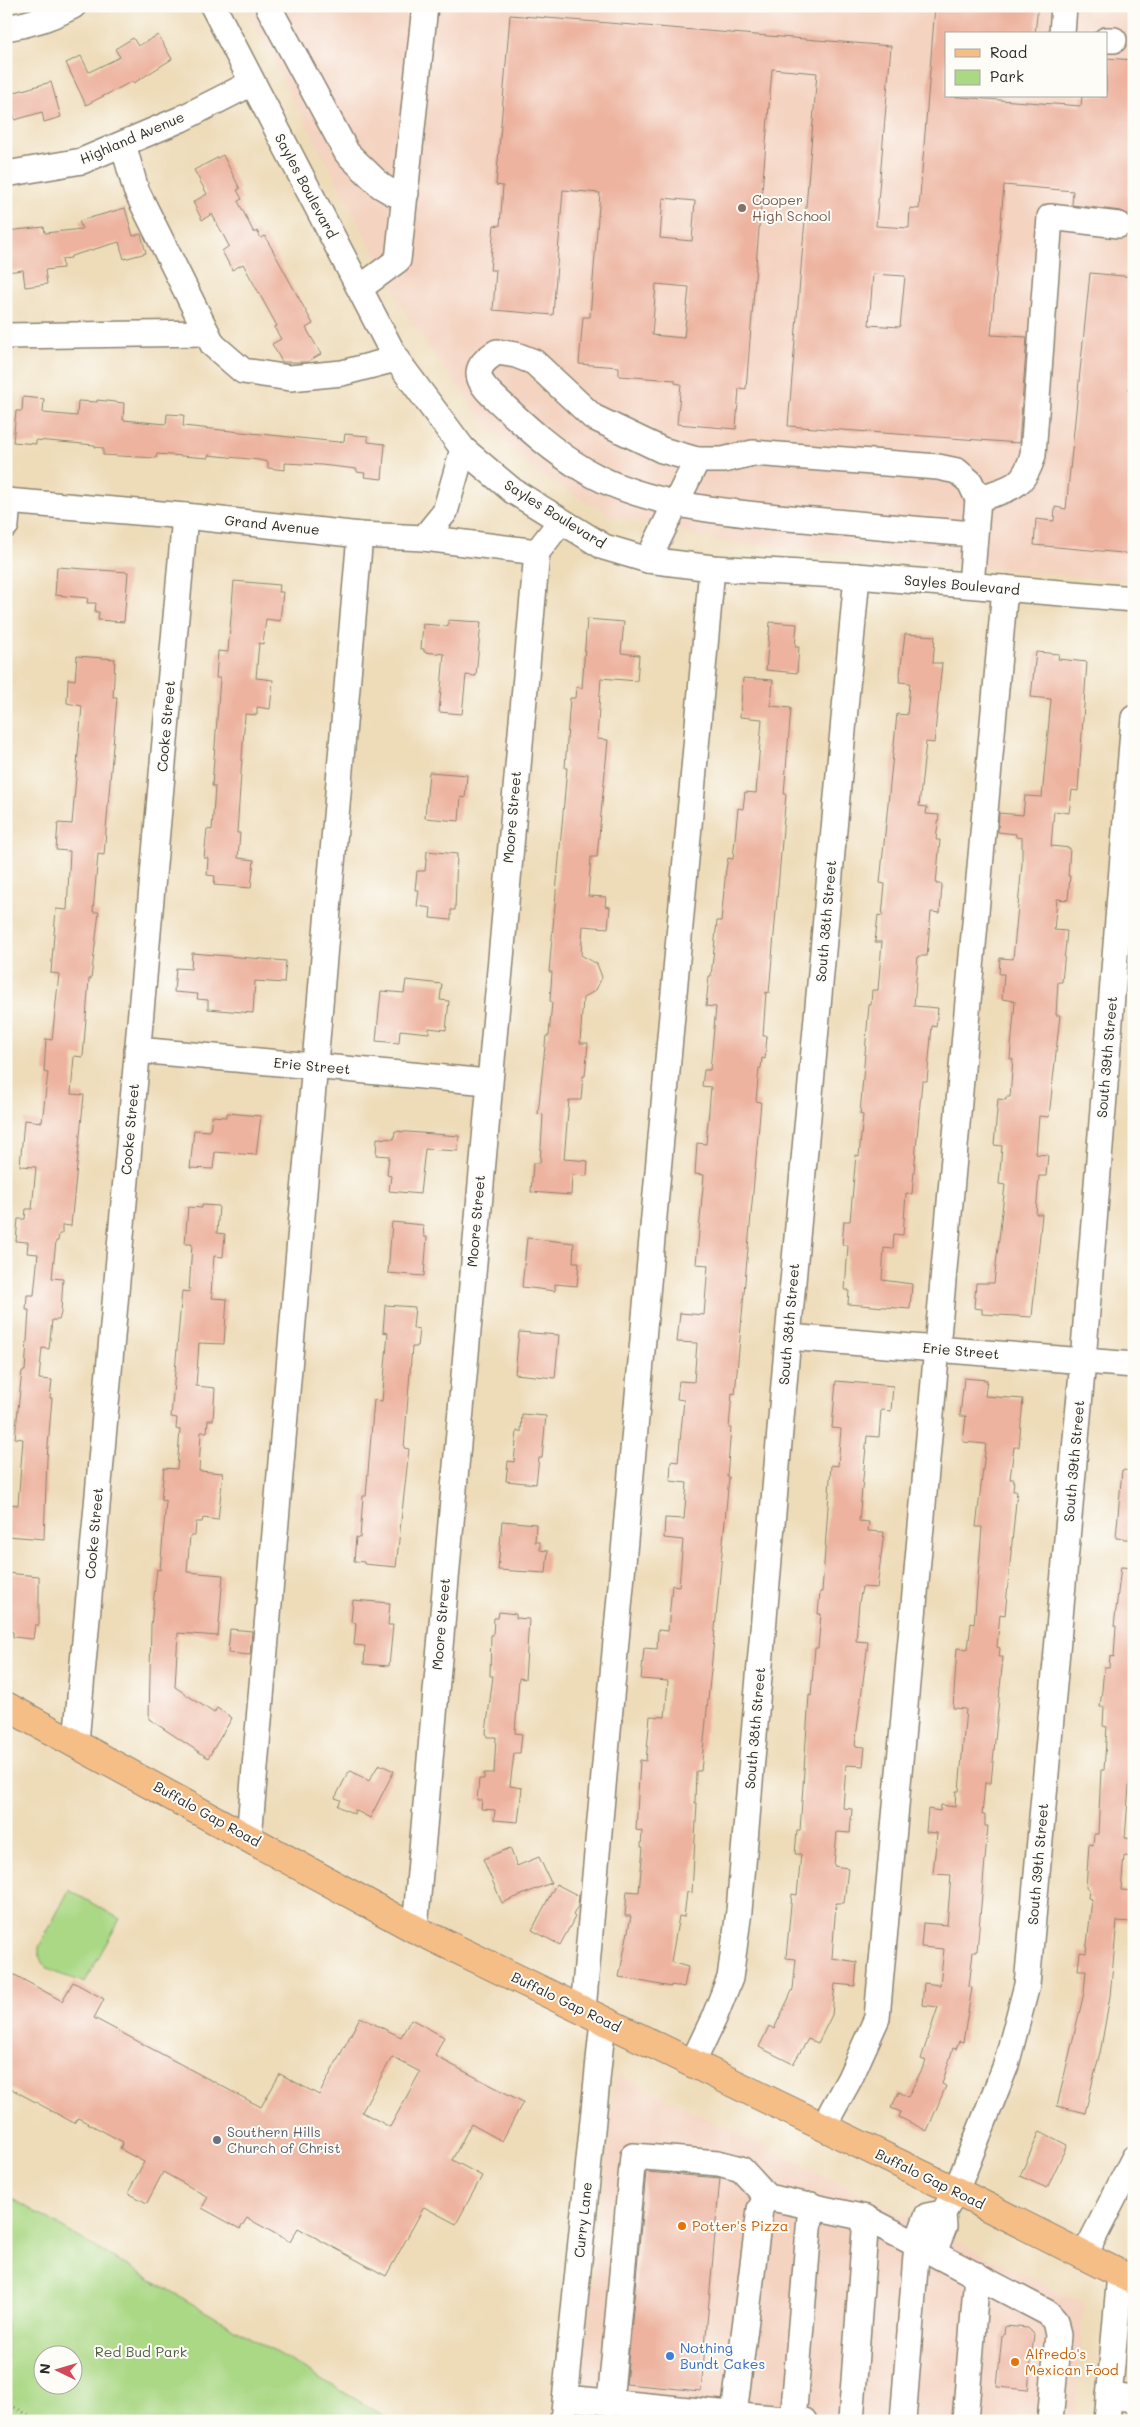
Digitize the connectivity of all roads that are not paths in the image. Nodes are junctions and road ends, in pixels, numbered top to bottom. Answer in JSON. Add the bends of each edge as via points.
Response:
{"nodes":[{"id":1,"x":73,"y":6,"type":"edge"},
{"id":2,"x":213,"y":6,"type":"edge"},
{"id":3,"x":268,"y":6,"type":"edge"},
{"id":4,"x":424,"y":6,"type":"edge"},
{"id":5,"x":1064,"y":6,"type":"edge"},
{"id":6,"x":8,"y":24,"type":"edge"},
{"id":7,"x":1062,"y":32,"type":"edge"},
{"id":8,"x":252,"y":83,"type":"junction"},
{"id":9,"x":123,"y":144,"type":"junction"},
{"id":10,"x":6,"y":174,"type":"edge"},
{"id":11,"x":406,"y":193,"type":"junction"},
{"id":12,"x":1119,"y":225,"type":"dead end"},
{"id":13,"x":360,"y":288,"type":"junction"},
{"id":14,"x":207,"y":333,"type":"junction"},
{"id":15,"x":6,"y":336,"type":"edge"},
{"id":16,"x":396,"y":359,"type":"junction"},
{"id":17,"x":463,"y":449,"type":"junction"},
{"id":18,"x":697,"y":460,"type":"junction"},
{"id":19,"x":978,"y":499,"type":"junction"},
{"id":20,"x":676,"y":503,"type":"junction"},
{"id":21,"x":7,"y":509,"type":"edge"},
{"id":22,"x":185,"y":516,"type":"junction"},
{"id":23,"x":561,"y":521,"type":"junction"},
{"id":24,"x":975,"y":534,"type":"junction"},
{"id":25,"x":360,"y":535,"type":"junction"},
{"id":26,"x":424,"y":538,"type":"junction"},
{"id":27,"x":536,"y":552,"type":"junction"},
{"id":28,"x":648,"y":560,"type":"junction"},
{"id":29,"x":712,"y":568,"type":"junction"},
{"id":30,"x":857,"y":576,"type":"junction"},
{"id":31,"x":971,"y":586,"type":"junction"},
{"id":32,"x":1005,"y":588,"type":"junction"},
{"id":33,"x":1134,"y":599,"type":"edge"},
{"id":34,"x":1134,"y":718,"type":"edge"},
{"id":35,"x":136,"y":1050,"type":"junction"},
{"id":36,"x":316,"y":1066,"type":"junction"},
{"id":37,"x":488,"y":1082,"type":"junction"},
{"id":38,"x":788,"y":1337,"type":"junction"},
{"id":39,"x":937,"y":1350,"type":"junction"},
{"id":40,"x":1083,"y":1361,"type":"junction"},
{"id":41,"x":1134,"y":1365,"type":"edge"},
{"id":42,"x":6,"y":1706,"type":"edge"},
{"id":43,"x":76,"y":1742,"type":"junction"},
{"id":44,"x":249,"y":1838,"type":"junction"},
{"id":45,"x":415,"y":1929,"type":"junction"},
{"id":46,"x":593,"y":2015,"type":"junction"},
{"id":47,"x":692,"y":2064,"type":"junction"},
{"id":48,"x":822,"y":2127,"type":"junction"},
{"id":49,"x":1134,"y":2158,"type":"edge"},
{"id":50,"x":767,"y":2197,"type":"junction"},
{"id":51,"x":950,"y":2202,"type":"junction"},
{"id":52,"x":811,"y":2205,"type":"junction"},
{"id":53,"x":866,"y":2218,"type":"junction"},
{"id":54,"x":925,"y":2248,"type":"junction"},
{"id":55,"x":1084,"y":2256,"type":"junction"},
{"id":56,"x":977,"y":2275,"type":"junction"},
{"id":57,"x":1127,"y":2277,"type":"edge"},
{"id":58,"x":1109,"y":2396,"type":"junction"},
{"id":59,"x":1134,"y":2399,"type":"edge"},
{"id":60,"x":565,"y":2409,"type":"edge"},
{"id":61,"x":621,"y":2409,"type":"edge"},
{"id":62,"x":734,"y":2414,"type":"junction"},
{"id":63,"x":798,"y":2420,"type":"edge"},
{"id":64,"x":851,"y":2421,"type":"edge"},
{"id":65,"x":903,"y":2421,"type":"edge"},
{"id":66,"x":965,"y":2421,"type":"edge"},
{"id":67,"x":1050,"y":2421,"type":"edge"},
{"id":68,"x":1106,"y":2421,"type":"edge"}],
"edges":[{"from":1,"to":6,"type":"street","via":[[31,24]]},
{"from":2,"to":8,"type":"street","name":"Sayles Boulevard"},
{"from":3,"to":11,"type":"street","via":[[346,153],[381,186],[393,192]]},
{"from":4,"to":11,"type":"street"},
{"from":5,"to":7,"type":"street"},
{"from":8,"to":9,"type":"street","name":"Highland Avenue"},
{"from":8,"to":13,"type":"street","name":"Sayles Boulevard"},
{"from":9,"to":10,"type":"street","name":"Highland Avenue","via":[[82,161]]},
{"from":9,"to":14,"type":"street","via":[[136,190]]},
{"from":11,"to":13,"type":"street","via":[[398,260]]},
{"from":12,"to":19,"type":"street","via":[[1050,217],[1033,455],[1028,472],[1020,483]]},
{"from":13,"to":16,"type":"street","name":"Sayles Boulevard"},
{"from":14,"to":15,"type":"street"},
{"from":14,"to":16,"type":"street","via":[[213,345],[243,371],[290,378],[342,373]]},
{"from":16,"to":17,"type":"street","name":"Sayles Boulevard"},
{"from":17,"to":23,"type":"street","name":"Sayles Boulevard","via":[[513,491]]},
{"from":17,"to":26,"type":"street","via":[[445,512]]},
{"from":18,"to":19,"type":"street","via":[[723,460],[753,453],[938,467],[956,471],[970,482]]},
{"from":18,"to":20,"type":"street"},
{"from":18,"to":20,"type":"street","via":[[662,450],[593,417],[534,362],[496,352],[482,361],[479,369],[482,386],[535,436],[587,472],[637,493]]},
{"from":19,"to":24,"type":"street"},
{"from":20,"to":24,"type":"street","via":[[748,514]]},
{"from":20,"to":28,"type":"street"},
{"from":21,"to":22,"type":"street","name":"Grand Avenue"},
{"from":22,"to":25,"type":"street","name":"Grand Avenue"},
{"from":22,"to":35,"type":"street","name":"Cooke Street"},
{"from":23,"to":27,"type":"street"},
{"from":23,"to":28,"type":"street","name":"Sayles Boulevard","via":[[604,547]]},
{"from":24,"to":31,"type":"street"},
{"from":25,"to":26,"type":"street","name":"Grand Avenue"},
{"from":25,"to":36,"type":"street"},
{"from":26,"to":27,"type":"street","name":"Grand Avenue"},
{"from":27,"to":37,"type":"street","name":"Moore Street"},
{"from":28,"to":29,"type":"street","name":"Sayles Boulevard"},
{"from":29,"to":30,"type":"street","name":"Sayles Boulevard"},
{"from":29,"to":46,"type":"street","name":"Curry Lane"},
{"from":30,"to":31,"type":"street","name":"Sayles Boulevard"},
{"from":30,"to":38,"type":"street","name":"South 38th Street"},
{"from":31,"to":32,"type":"street","name":"Sayles Boulevard"},
{"from":32,"to":33,"type":"street","name":"Sayles Boulevard"},
{"from":32,"to":39,"type":"street"},
{"from":34,"to":40,"type":"street","name":"South 39th Street"},
{"from":35,"to":36,"type":"street","name":"Erie Street"},
{"from":35,"to":43,"type":"street","name":"Cooke Street"},
{"from":36,"to":37,"type":"street","name":"Erie Street"},
{"from":36,"to":44,"type":"street"},
{"from":37,"to":45,"type":"street","name":"Moore Street"},
{"from":38,"to":39,"type":"street","name":"Erie Street"},
{"from":38,"to":47,"type":"street","name":"South 38th Street","via":[[740,1911],[730,1978]]},
{"from":39,"to":40,"type":"street","name":"Erie Street"},
{"from":39,"to":48,"type":"street","via":[[877,2018],[850,2078]]},
{"from":40,"to":41,"type":"street","name":"Erie Street"},
{"from":40,"to":51,"type":"street","name":"South 39th Street","via":[[1027,1985],[1006,2065]]},
{"from":42,"to":43,"type":"main road","name":"Buffalo Gap Road"},
{"from":43,"to":44,"type":"main road","name":"Buffalo Gap Road"},
{"from":44,"to":45,"type":"main road","name":"Buffalo Gap Road"},
{"from":45,"to":46,"type":"main road","name":"Buffalo Gap Road"},
{"from":46,"to":47,"type":"main road","name":"Buffalo Gap Road"},
{"from":46,"to":60,"type":"street","name":"Curry Lane"},
{"from":47,"to":48,"type":"main road","name":"Buffalo Gap Road"},
{"from":48,"to":51,"type":"main road","name":"Buffalo Gap Road"},
{"from":49,"to":55,"type":"street"},
{"from":50,"to":52,"type":"street"},
{"from":50,"to":61,"type":"street","via":[[741,2170],[718,2162],[633,2156]]},
{"from":50,"to":62,"type":"street","via":[[760,2209]]},
{"from":51,"to":54,"type":"street","via":[[927,2216]]},
{"from":51,"to":55,"type":"main road","name":"Buffalo Gap Road"},
{"from":52,"to":53,"type":"street"},
{"from":52,"to":63,"type":"street"},
{"from":53,"to":54,"type":"street"},
{"from":53,"to":64,"type":"street"},
{"from":54,"to":56,"type":"street"},
{"from":54,"to":65,"type":"street"},
{"from":55,"to":57,"type":"main road","name":"Buffalo Gap Road"},
{"from":56,"to":66,"type":"street"},
{"from":56,"to":67,"type":"street","via":[[1048,2313],[1054,2321],[1058,2336]]},
{"from":57,"to":58,"type":"street"},
{"from":58,"to":59,"type":"street"},
{"from":58,"to":68,"type":"street"},
{"from":60,"to":61,"type":"street"},
{"from":61,"to":62,"type":"street"},
{"from":62,"to":63,"type":"street"}]}
